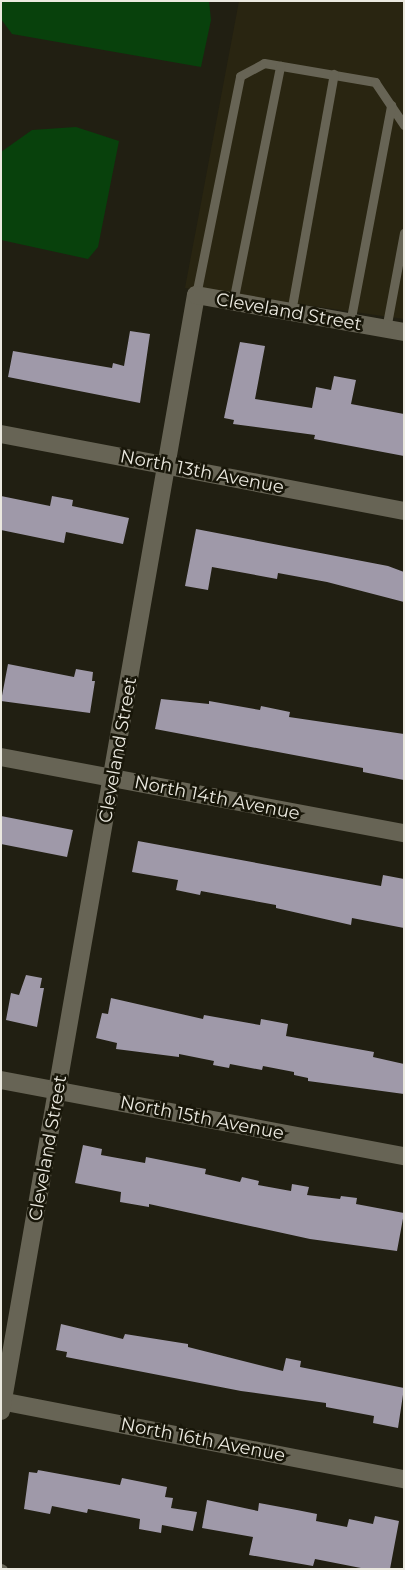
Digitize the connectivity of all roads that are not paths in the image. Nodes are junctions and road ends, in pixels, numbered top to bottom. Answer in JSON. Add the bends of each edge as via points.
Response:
{"nodes":[{"id":1,"x":280,"y":66,"type":"junction"},
{"id":2,"x":334,"y":74,"type":"junction"},
{"id":3,"x":391,"y":105,"type":"junction"},
{"id":4,"x":404,"y":126,"type":"edge"},
{"id":5,"x":404,"y":233,"type":"edge"},
{"id":6,"x":196,"y":295,"type":"junction"},
{"id":7,"x":233,"y":302,"type":"junction"},
{"id":8,"x":291,"y":312,"type":"junction"},
{"id":9,"x":350,"y":322,"type":"junction"},
{"id":10,"x":386,"y":329,"type":"junction"},
{"id":11,"x":404,"y":332,"type":"edge"},
{"id":12,"x":1,"y":434,"type":"edge"},
{"id":13,"x":169,"y":466,"type":"junction"},
{"id":14,"x":404,"y":510,"type":"edge"},
{"id":15,"x":1,"y":757,"type":"edge"},
{"id":16,"x":113,"y":778,"type":"junction"},
{"id":17,"x":404,"y":833,"type":"edge"},
{"id":18,"x":1,"y":1080,"type":"edge"},
{"id":19,"x":58,"y":1091,"type":"junction"},
{"id":20,"x":404,"y":1156,"type":"edge"},
{"id":21,"x":2,"y":1404,"type":"edge"},
{"id":22,"x":404,"y":1479,"type":"edge"}],
"edges":[{"from":1,"to":2,"type":"lane"},
{"from":1,"to":6,"type":"lane","via":[[264,63],[240,76]]},
{"from":1,"to":7,"type":"lane"},
{"from":2,"to":3,"type":"lane","via":[[375,82]]},
{"from":2,"to":8,"type":"lane"},
{"from":3,"to":4,"type":"lane"},
{"from":3,"to":9,"type":"lane"},
{"from":5,"to":10,"type":"lane"},
{"from":6,"to":7,"type":"street","name":"Cleveland Street"},
{"from":6,"to":13,"type":"street","name":"Cleveland Street"},
{"from":7,"to":8,"type":"street","name":"Cleveland Street"},
{"from":8,"to":9,"type":"street","name":"Cleveland Street"},
{"from":9,"to":10,"type":"street","name":"Cleveland Street"},
{"from":10,"to":11,"type":"street","name":"Cleveland Street"},
{"from":12,"to":13,"type":"street","name":"North 13th Avenue"},
{"from":13,"to":14,"type":"street","name":"North 13th Avenue"},
{"from":13,"to":16,"type":"street","name":"Cleveland Street"},
{"from":15,"to":16,"type":"street","name":"North 14th Avenue"},
{"from":16,"to":17,"type":"street","name":"North 14th Avenue"},
{"from":16,"to":19,"type":"street","name":"Cleveland Street"},
{"from":18,"to":19,"type":"street","name":"North 15th Avenue"},
{"from":19,"to":20,"type":"street","name":"North 15th Avenue"},
{"from":19,"to":21,"type":"street","name":"Cleveland Street"},
{"from":21,"to":22,"type":"street","name":"North 16th Avenue"}]}
